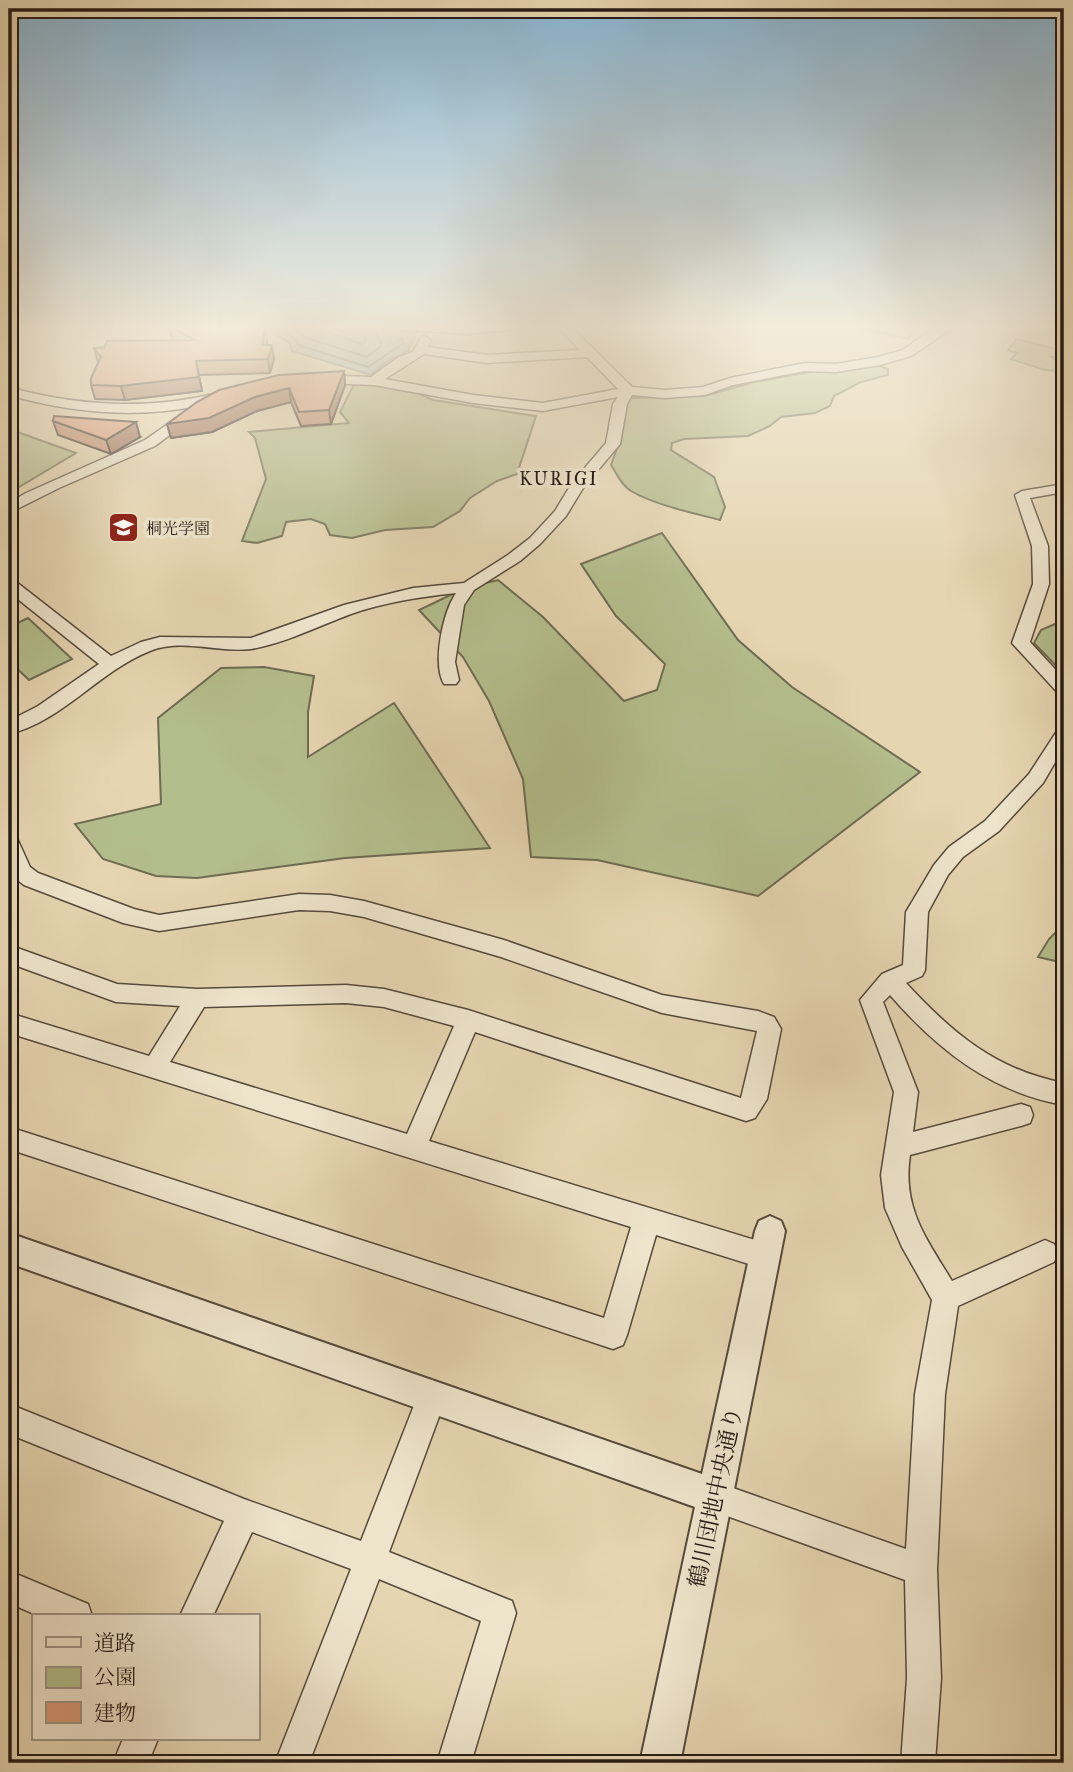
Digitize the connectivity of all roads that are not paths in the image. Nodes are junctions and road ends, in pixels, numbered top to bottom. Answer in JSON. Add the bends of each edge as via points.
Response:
{"nodes":[{"id":1,"x":193,"y":409,"type":"edge"},
{"id":2,"x":619,"y":409,"type":"edge"},
{"id":3,"x":1064,"y":488,"type":"edge"},
{"id":4,"x":9,"y":509,"type":"edge"},
{"id":5,"x":9,"y":584,"type":"edge"},
{"id":6,"x":468,"y":586,"type":"junction"},
{"id":7,"x":110,"y":664,"type":"junction"},
{"id":8,"x":450,"y":680,"type":"dead end"},
{"id":9,"x":1064,"y":689,"type":"edge"},
{"id":10,"x":9,"y":728,"type":"edge"},
{"id":11,"x":1064,"y":735,"type":"edge"},
{"id":12,"x":9,"y":841,"type":"edge"},
{"id":13,"x":9,"y":954,"type":"edge"},
{"id":14,"x":890,"y":980,"type":"junction"},
{"id":15,"x":197,"y":998,"type":"junction"},
{"id":16,"x":468,"y":1020,"type":"junction"},
{"id":17,"x":9,"y":1023,"type":"edge"},
{"id":18,"x":154,"y":1068,"type":"junction"},
{"id":19,"x":1064,"y":1094,"type":"edge"},
{"id":20,"x":1021,"y":1115,"type":"dead end"},
{"id":21,"x":9,"y":1138,"type":"edge"},
{"id":22,"x":898,"y":1145,"type":"junction"},
{"id":23,"x":414,"y":1146,"type":"junction"},
{"id":24,"x":647,"y":1219,"type":"junction"},
{"id":25,"x":768,"y":1244,"type":"joint"},
{"id":26,"x":9,"y":1248,"type":"edge"},
{"id":27,"x":1045,"y":1253,"type":"dead end"},
{"id":28,"x":946,"y":1298,"type":"junction"},
{"id":29,"x":432,"y":1395,"type":"junction"},
{"id":30,"x":9,"y":1419,"type":"edge"},
{"id":31,"x":716,"y":1497,"type":"junction"},
{"id":32,"x":244,"y":1514,"type":"junction"},
{"id":33,"x":370,"y":1560,"type":"junction"},
{"id":34,"x":921,"y":1570,"type":"junction"},
{"id":35,"x":9,"y":1587,"type":"edge"},
{"id":36,"x":71,"y":1614,"type":"edge"},
{"id":37,"x":197,"y":1614,"type":"edge"},
{"id":38,"x":141,"y":1740,"type":"edge"},
{"id":39,"x":130,"y":1763,"type":"edge"},
{"id":40,"x":292,"y":1763,"type":"edge"},
{"id":41,"x":454,"y":1763,"type":"edge"},
{"id":42,"x":660,"y":1763,"type":"edge"},
{"id":43,"x":918,"y":1763,"type":"edge"}],
"edges":[{"from":1,"to":4,"type":"street","via":[[153,441]]},
{"from":2,"to":6,"type":"street","via":[[613,444],[594,463],[561,513],[525,549]]},
{"from":3,"to":9,"type":"street","via":[[1022,495],[1040,547],[1041,584],[1021,643]]},
{"from":5,"to":7,"type":"street"},
{"from":6,"to":7,"type":"street","via":[[377,602],[253,643],[171,639]]},
{"from":6,"to":8,"type":"street","via":[[456,605],[446,662]]},
{"from":7,"to":10,"type":"street","via":[[41,712]]},
{"from":11,"to":14,"type":"street","via":[[1036,778],[992,826],[940,870],[917,912],[914,970]]},
{"from":12,"to":16,"type":"street","via":[[21,872],[31,879],[145,921],[172,923],[299,902],[330,903],[504,949],[662,1004],[758,1021],[769,1029],[755,1099],[746,1110]]},
{"from":13,"to":15,"type":"street","via":[[116,992]]},
{"from":14,"to":19,"type":"street","via":[[930,1026],[961,1052],[1021,1083]]},
{"from":14,"to":22,"type":"street","via":[[871,1000],[906,1092]]},
{"from":15,"to":16,"type":"street","via":[[346,994],[384,998]]},
{"from":15,"to":18,"type":"street"},
{"from":16,"to":23,"type":"street"},
{"from":17,"to":18,"type":"street"},
{"from":18,"to":23,"type":"street"},
{"from":20,"to":22,"type":"street"},
{"from":21,"to":24,"type":"street","via":[[613,1335]]},
{"from":22,"to":28,"type":"street","via":[[894,1189],[898,1208]]},
{"from":23,"to":24,"type":"street"},
{"from":24,"to":25,"type":"street"},
{"from":25,"to":31,"type":"street","name":"鶴川団地中央通り"},
{"from":26,"to":29,"type":"street"},
{"from":27,"to":28,"type":"street"},
{"from":28,"to":34,"type":"street","via":[[930,1394]]},
{"from":29,"to":31,"type":"street"},
{"from":29,"to":33,"type":"street"},
{"from":30,"to":32,"type":"street"},
{"from":31,"to":34,"type":"street"},
{"from":31,"to":42,"type":"street","name":"鶴川団地中央通り"},
{"from":32,"to":33,"type":"street"},
{"from":32,"to":37,"type":"street"},
{"from":33,"to":40,"type":"street"},
{"from":33,"to":41,"type":"street","via":[[500,1613]]},
{"from":34,"to":43,"type":"street","via":[[924,1678]]},
{"from":35,"to":36,"type":"street"},
{"from":38,"to":39,"type":"street"}]}
